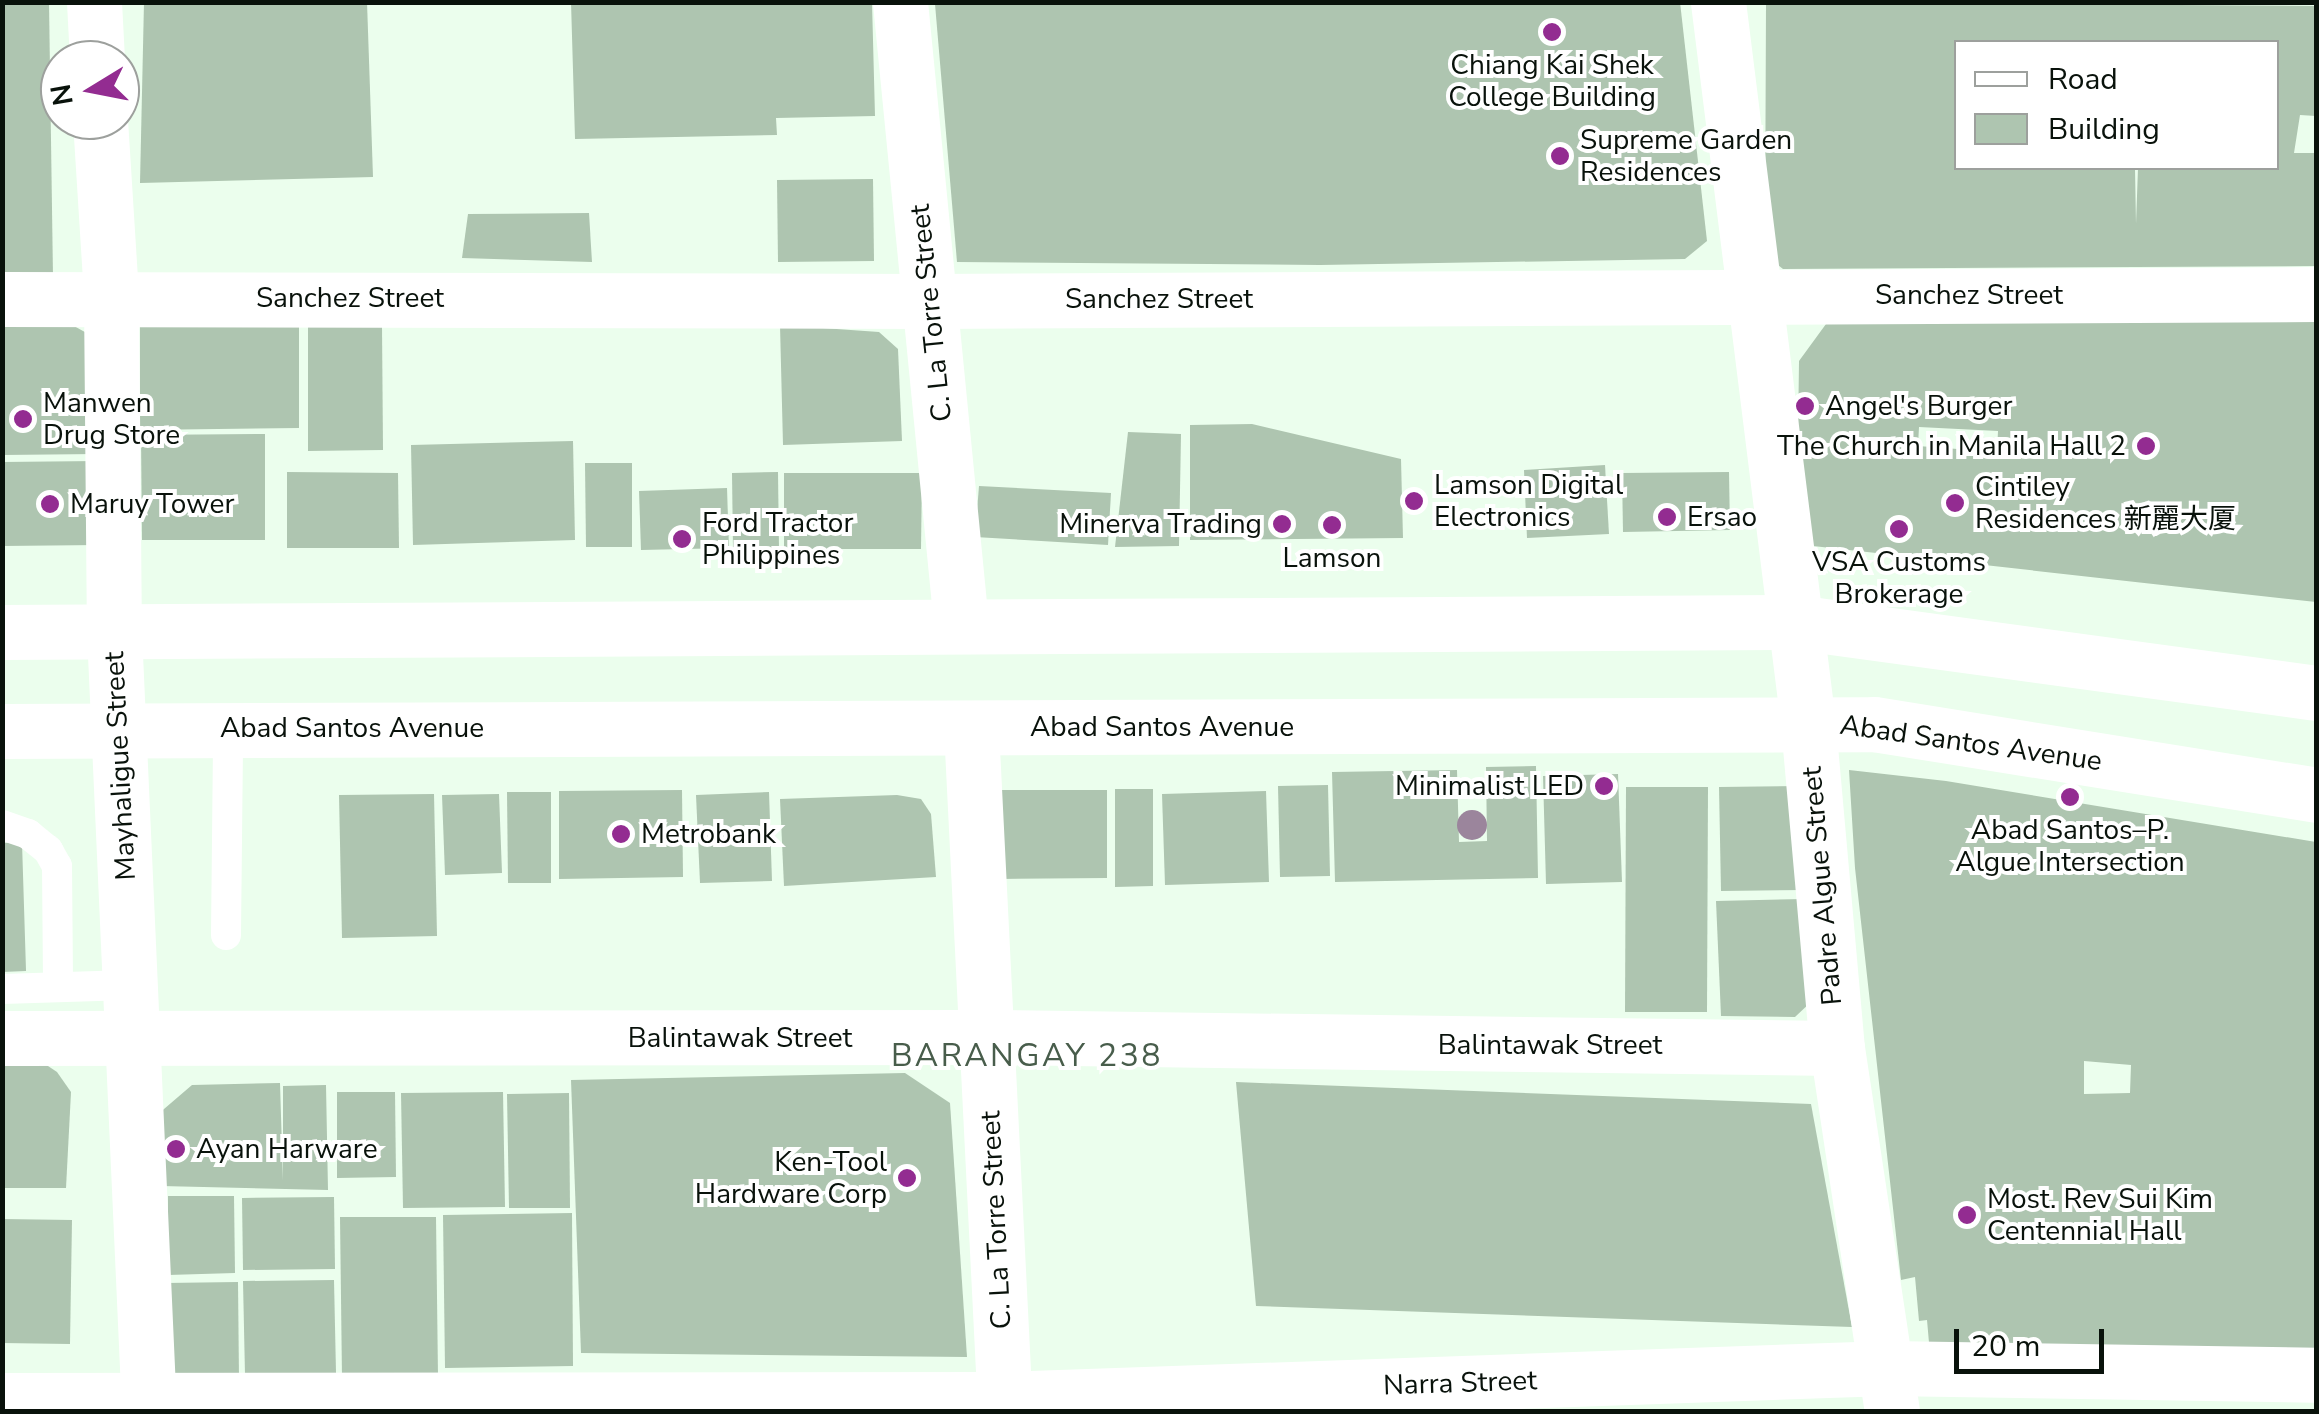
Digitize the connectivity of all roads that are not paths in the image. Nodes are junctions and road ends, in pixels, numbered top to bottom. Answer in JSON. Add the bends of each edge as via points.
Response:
{"nodes":[{"id":1,"x":94,"y":2,"type":"edge"},
{"id":2,"x":900,"y":2,"type":"edge"},
{"id":3,"x":1718,"y":2,"type":"edge"},
{"id":4,"x":96,"y":40,"type":"edge"},
{"id":5,"x":101,"y":140,"type":"edge"},
{"id":6,"x":2316,"y":294,"type":"edge"},
{"id":7,"x":1755,"y":296,"type":"junction"},
{"id":8,"x":111,"y":297,"type":"junction"},
{"id":9,"x":2,"y":299,"type":"edge"},
{"id":10,"x":930,"y":301,"type":"junction"},
{"id":11,"x":1795,"y":622,"type":"junction"},
{"id":12,"x":961,"y":624,"type":"junction"},
{"id":13,"x":2,"y":632,"type":"edge"},
{"id":14,"x":114,"y":632,"type":"junction"},
{"id":15,"x":2316,"y":693,"type":"edge"},
{"id":16,"x":1808,"y":724,"type":"junction"},
{"id":17,"x":228,"y":728,"type":"junction"},
{"id":18,"x":971,"y":728,"type":"junction"},
{"id":19,"x":118,"y":729,"type":"junction"},
{"id":20,"x":2,"y":731,"type":"edge"},
{"id":21,"x":2316,"y":794,"type":"edge"},
{"id":22,"x":2,"y":825,"type":"edge"},
{"id":23,"x":226,"y":935,"type":"dead end"},
{"id":24,"x":58,"y":987,"type":"junction"},
{"id":25,"x":2,"y":989,"type":"edge"},
{"id":26,"x":131,"y":1011,"type":"junction"},
{"id":27,"x":990,"y":1037,"type":"junction"},
{"id":28,"x":2,"y":1038,"type":"edge"},
{"id":29,"x":1837,"y":1048,"type":"junction"},
{"id":30,"x":2316,"y":1374,"type":"edge"},
{"id":31,"x":1889,"y":1390,"type":"edge"},
{"id":32,"x":2,"y":1400,"type":"edge"},
{"id":33,"x":1004,"y":1405,"type":"edge"},
{"id":34,"x":149,"y":1407,"type":"edge"}],
"edges":[{"from":1,"to":4,"type":"street"},
{"from":2,"to":10,"type":"street","name":"C. La Torre Street"},
{"from":3,"to":7,"type":"street","name":"Padre Algue Street"},
{"from":5,"to":8,"type":"street","name":"Mayhaligue Street"},
{"from":6,"to":7,"type":"street","name":"Sanchez Street"},
{"from":7,"to":10,"type":"street","name":"Sanchez Street"},
{"from":7,"to":11,"type":"street","name":"Padre Algue Street"},
{"from":8,"to":9,"type":"street","name":"Sanchez Street"},
{"from":8,"to":10,"type":"street","name":"Sanchez Street"},
{"from":8,"to":14,"type":"street","name":"Mayhaligue Street"},
{"from":10,"to":12,"type":"street","name":"C. La Torre Street"},
{"from":11,"to":12,"type":"street"},
{"from":11,"to":15,"type":"street"},
{"from":11,"to":16,"type":"street","name":"Padre Algue Street"},
{"from":12,"to":14,"type":"street"},
{"from":13,"to":14,"type":"street"},
{"from":14,"to":19,"type":"street","name":"Mayhaligue Street"},
{"from":16,"to":18,"type":"street","name":"Abad Santos Avenue"},
{"from":16,"to":21,"type":"street","name":"Abad Santos Avenue","via":[[1874,724]]},
{"from":16,"to":29,"type":"street","name":"Padre Algue Street"},
{"from":17,"to":18,"type":"street","name":"Abad Santos Avenue"},
{"from":17,"to":19,"type":"street","name":"Abad Santos Avenue"},
{"from":17,"to":23,"type":"lane"},
{"from":18,"to":27,"type":"street","name":"C. La Torre Street"},
{"from":19,"to":20,"type":"street","name":"Abad Santos Avenue"},
{"from":19,"to":26,"type":"street","name":"Mayhaligue Street"},
{"from":22,"to":24,"type":"lane","via":[[28,834],[57,866]]},
{"from":24,"to":25,"type":"lane"},
{"from":24,"to":26,"type":"lane"},
{"from":26,"to":27,"type":"street","name":"Balintawak Street","via":[[318,1040]]},
{"from":26,"to":28,"type":"street","name":"Balintawak Street"},
{"from":26,"to":34,"type":"street","name":"Mayhaligue Street"},
{"from":27,"to":29,"type":"street","name":"Balintawak Street"},
{"from":27,"to":33,"type":"street","name":"C. La Torre Street"},
{"from":29,"to":31,"type":"street","name":"Padre Algue Street"},
{"from":30,"to":31,"type":"street","name":"Narra Street"},
{"from":31,"to":33,"type":"street","name":"Narra Street"},
{"from":32,"to":34,"type":"street","name":"Narra Street"},
{"from":33,"to":34,"type":"street","name":"Narra Street"}]}
